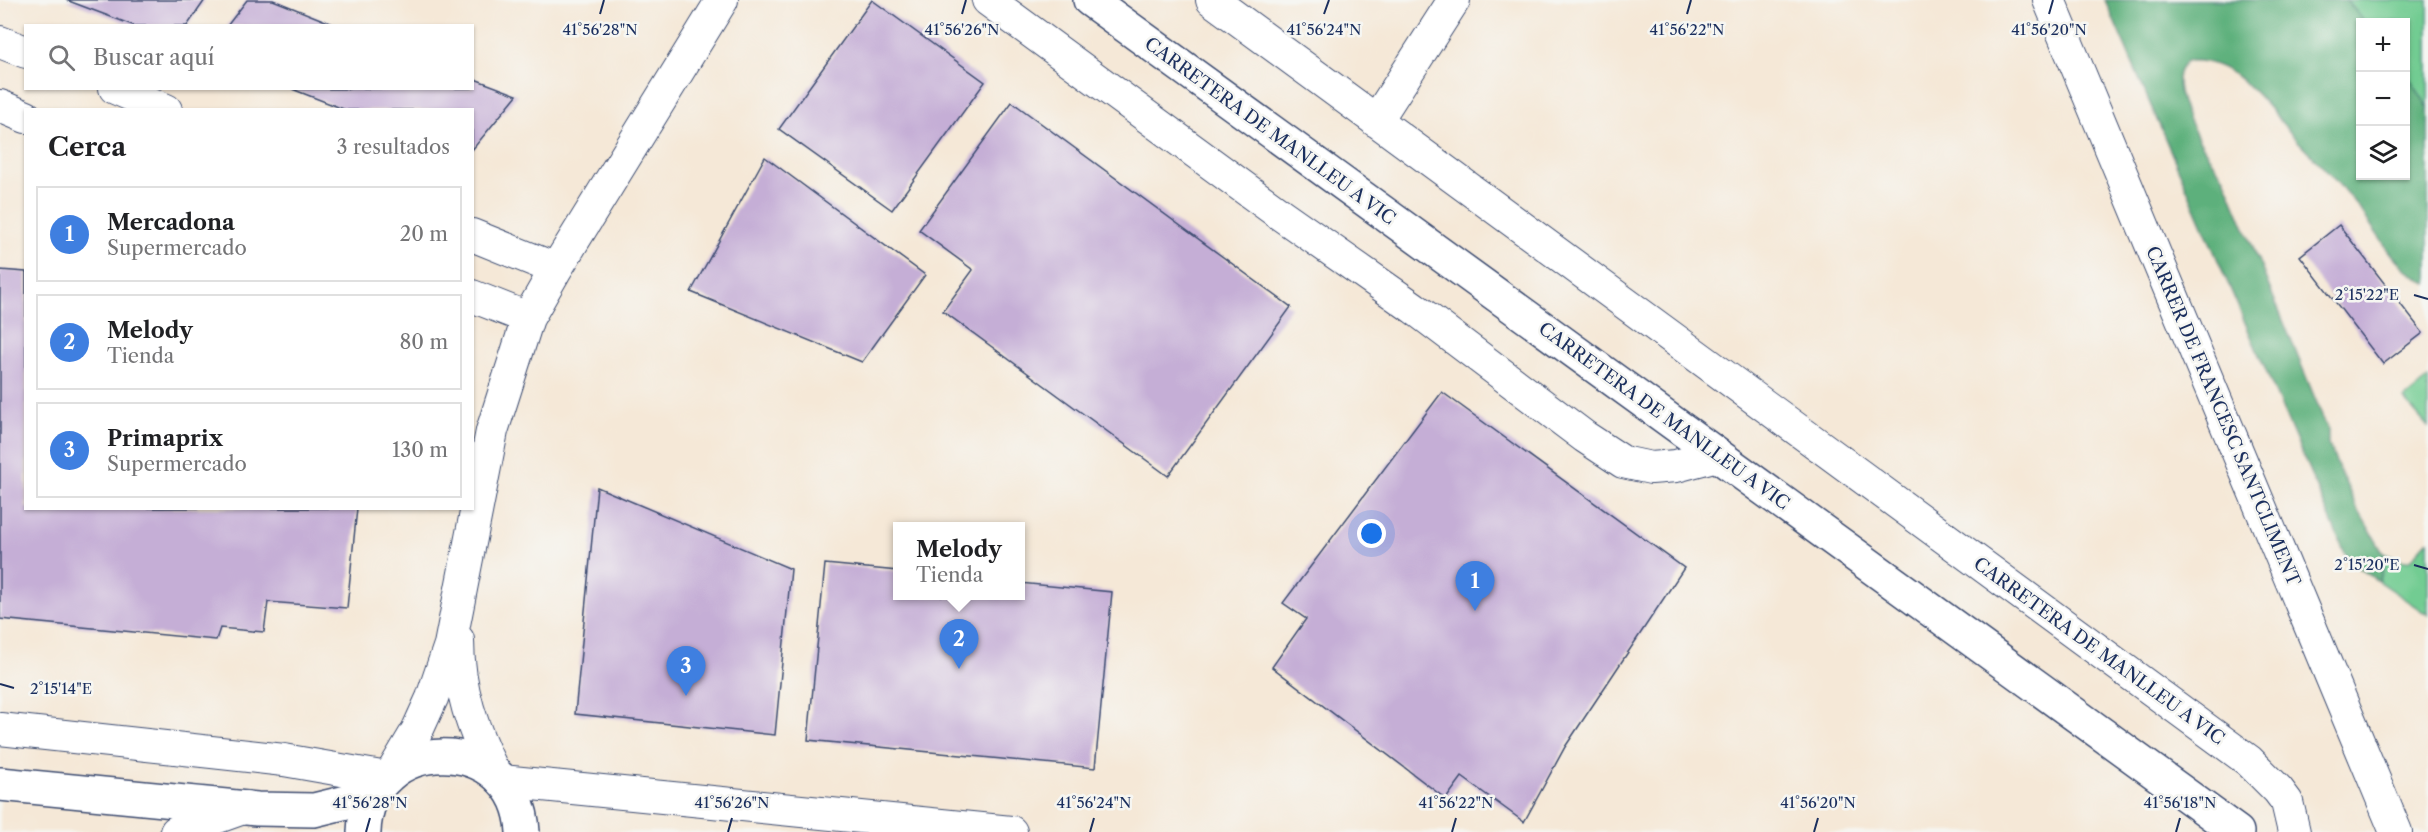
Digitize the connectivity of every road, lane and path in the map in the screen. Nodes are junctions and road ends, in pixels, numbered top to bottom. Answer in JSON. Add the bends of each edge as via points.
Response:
{"nodes":[{"id":1,"x":988,"y":0,"type":"edge"},
{"id":2,"x":1090,"y":0,"type":"edge"},
{"id":3,"x":1212,"y":0,"type":"edge"},
{"id":4,"x":1454,"y":0,"type":"edge"},
{"id":5,"x":2049,"y":0,"type":"edge"},
{"id":6,"x":724,"y":1,"type":"edge"},
{"id":7,"x":0,"y":42,"type":"edge"},
{"id":8,"x":24,"y":51,"type":"edge"},
{"id":9,"x":120,"y":90,"type":"edge"},
{"id":10,"x":0,"y":106,"type":"edge"},
{"id":11,"x":161,"y":108,"type":"edge"},
{"id":12,"x":24,"y":116,"type":"edge"},
{"id":13,"x":1376,"y":121,"type":"junction"},
{"id":14,"x":474,"y":236,"type":"edge"},
{"id":15,"x":556,"y":269,"type":"junction"},
{"id":16,"x":474,"y":297,"type":"edge"},
{"id":17,"x":528,"y":318,"type":"junction"},
{"id":18,"x":1717,"y":455,"type":"junction"},
{"id":19,"x":458,"y":612,"type":"junction"},
{"id":20,"x":0,"y":729,"type":"edge"},
{"id":21,"x":498,"y":777,"type":"junction"},
{"id":22,"x":386,"y":780,"type":"junction"},
{"id":23,"x":0,"y":783,"type":"edge"},
{"id":24,"x":252,"y":808,"type":"junction"},
{"id":25,"x":176,"y":832,"type":"edge"},
{"id":26,"x":320,"y":832,"type":"edge"},
{"id":27,"x":364,"y":832,"type":"edge"},
{"id":28,"x":523,"y":832,"type":"edge"},
{"id":29,"x":1011,"y":832,"type":"edge"},
{"id":30,"x":2237,"y":832,"type":"edge"},
{"id":31,"x":2295,"y":832,"type":"edge"},
{"id":32,"x":2396,"y":832,"type":"edge"}],
"edges":[{"from":1,"to":18,"type":"street","via":[[1623,462],[1651,468]]},
{"from":2,"to":18,"type":"street","name":"CARRETERA DE MANLLEU A VIC"},
{"from":3,"to":13,"type":"street","name":"CARRETERA DE MANLLEU A VIC"},
{"from":4,"to":13,"type":"street"},
{"from":5,"to":32,"type":"street","name":"CARRER DE FRANCESC SANTCLIMENT"},
{"from":6,"to":15,"type":"street"},
{"from":7,"to":8,"type":"street"},
{"from":9,"to":11,"type":"street"},
{"from":10,"to":12,"type":"street"},
{"from":13,"to":31,"type":"street","name":"CARRETERA DE MANLLEU A VIC","via":[[2249,761],[2287,802]]},
{"from":14,"to":15,"type":"street"},
{"from":15,"to":17,"type":"street"},
{"from":16,"to":17,"type":"street"},
{"from":17,"to":19,"type":"street","via":[[492,430]]},
{"from":18,"to":30,"type":"street","name":"CARRETERA DE MANLLEU A VIC"},
{"from":19,"to":21,"type":"street","via":[[458,661],[464,699],[474,730]]},
{"from":19,"to":22,"type":"street","via":[[432,698],[417,731]]},
{"from":20,"to":22,"type":"street","via":[[284,760]]},
{"from":21,"to":22,"type":"street","via":[[475,761],[441,755],[418,759]]},
{"from":21,"to":28,"type":"street","via":[[516,801]]},
{"from":21,"to":29,"type":"street"},
{"from":22,"to":24,"type":"street","via":[[359,799],[314,810]]},
{"from":22,"to":27,"type":"street","via":[[366,812]]},
{"from":23,"to":24,"type":"street"},
{"from":24,"to":25,"type":"street"},
{"from":24,"to":26,"type":"street"}]}
